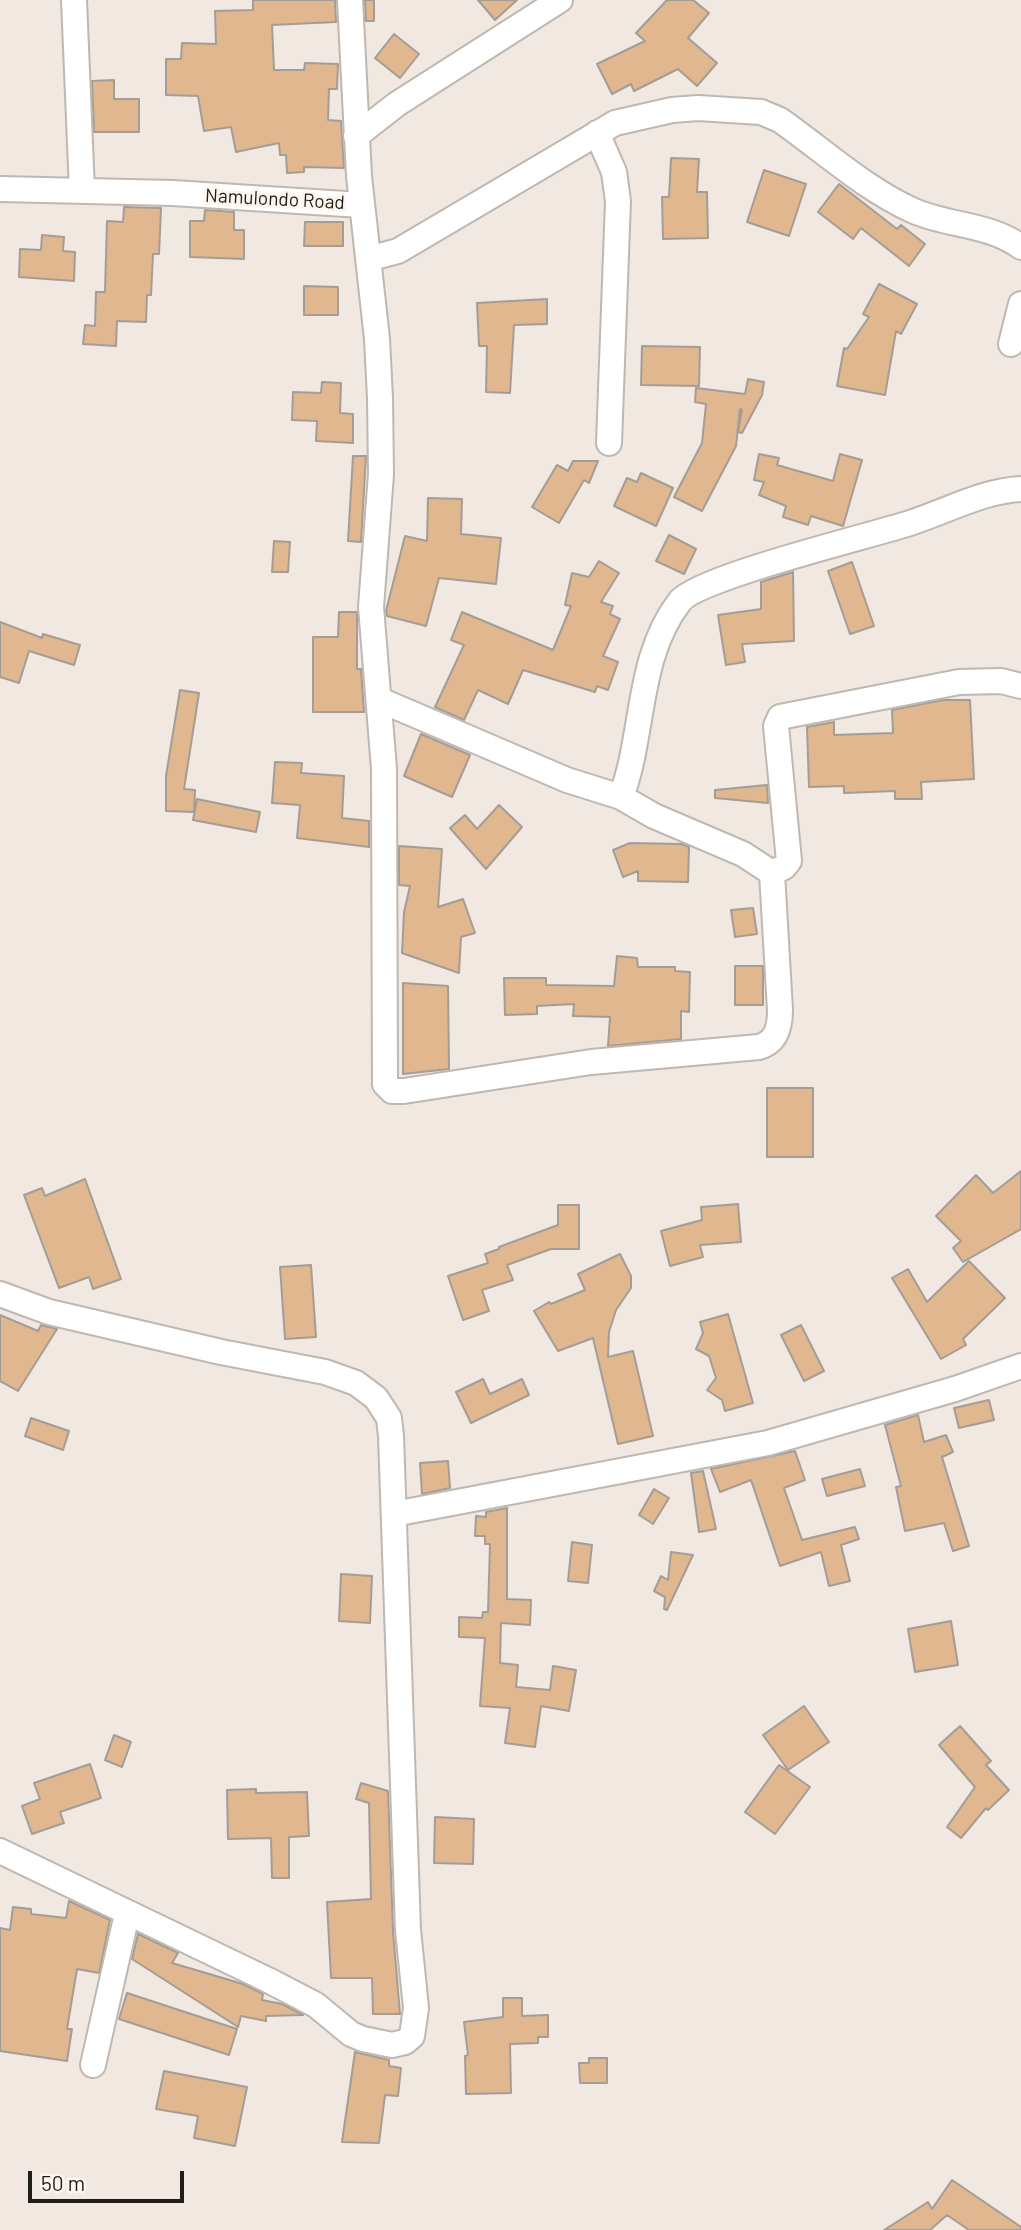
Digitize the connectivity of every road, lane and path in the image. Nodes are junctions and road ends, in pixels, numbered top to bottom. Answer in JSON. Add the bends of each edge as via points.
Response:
{"nodes":[{"id":1,"x":74,"y":0,"type":"edge"},
{"id":2,"x":350,"y":0,"type":"edge"},
{"id":3,"x":546,"y":4,"type":"edge"},
{"id":4,"x":597,"y":133,"type":"junction"},
{"id":5,"x":356,"y":136,"type":"junction"},
{"id":6,"x":0,"y":189,"type":"edge"},
{"id":7,"x":82,"y":191,"type":"junction"},
{"id":8,"x":361,"y":205,"type":"junction"},
{"id":9,"x":1021,"y":247,"type":"edge"},
{"id":10,"x":368,"y":258,"type":"junction"},
{"id":11,"x":1021,"y":304,"type":"edge"},
{"id":12,"x":1011,"y":344,"type":"dead end"},
{"id":13,"x":608,"y":443,"type":"dead end"},
{"id":14,"x":1021,"y":489,"type":"edge"},
{"id":15,"x":1021,"y":686,"type":"edge"},
{"id":16,"x":380,"y":700,"type":"junction"},
{"id":17,"x":621,"y":797,"type":"junction"},
{"id":18,"x":772,"y":873,"type":"junction"},
{"id":19,"x":0,"y":1294,"type":"edge"},
{"id":20,"x":1021,"y":1366,"type":"edge"},
{"id":21,"x":394,"y":1514,"type":"junction"},
{"id":22,"x":0,"y":1851,"type":"edge"},
{"id":23,"x":127,"y":1914,"type":"junction"},
{"id":24,"x":93,"y":2065,"type":"dead end"}],
"edges":[{"from":1,"to":7,"type":"street"},
{"from":2,"to":5,"type":"street","name":"Namulondo Road"},
{"from":3,"to":5,"type":"street"},
{"from":4,"to":9,"type":"street","via":[[615,123],[671,110],[761,112],[788,126],[889,199],[916,212],[1008,238]]},
{"from":4,"to":10,"type":"street","via":[[398,251]]},
{"from":4,"to":13,"type":"street","via":[[614,172],[618,201]]},
{"from":5,"to":8,"type":"street","name":"Namulondo Road"},
{"from":6,"to":7,"type":"street","name":"Namulondo Road"},
{"from":7,"to":8,"type":"street","name":"Namulondo Road"},
{"from":8,"to":10,"type":"street"},
{"from":10,"to":16,"type":"street","via":[[380,398],[381,474],[371,607]]},
{"from":11,"to":12,"type":"street"},
{"from":14,"to":17,"type":"street","via":[[974,499],[760,567],[681,599],[648,668]]},
{"from":15,"to":18,"type":"street","via":[[959,681],[780,717],[776,726],[789,861]]},
{"from":16,"to":17,"type":"street","via":[[567,780]]},
{"from":16,"to":18,"type":"street","via":[[386,1084],[391,1091],[591,1062],[766,1045],[776,1034],[780,1010]]},
{"from":17,"to":18,"type":"street","via":[[743,854]]},
{"from":19,"to":21,"type":"street","via":[[49,1312],[325,1372],[356,1383],[376,1398],[389,1418]]},
{"from":20,"to":21,"type":"street","via":[[768,1443]]},
{"from":21,"to":23,"type":"street","via":[[408,1930],[416,2008],[412,2036],[392,2045],[351,2034],[316,2005]]},
{"from":22,"to":23,"type":"street"},
{"from":23,"to":24,"type":"street"}]}
